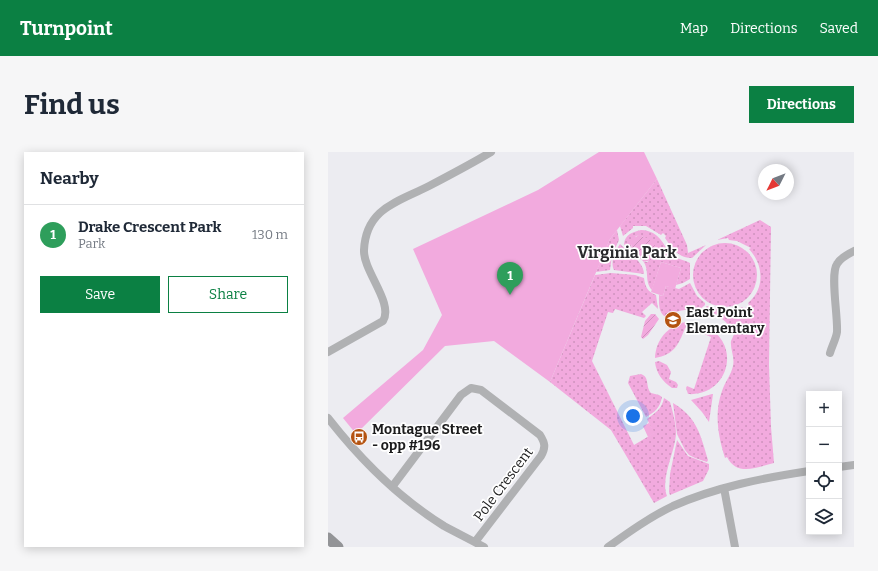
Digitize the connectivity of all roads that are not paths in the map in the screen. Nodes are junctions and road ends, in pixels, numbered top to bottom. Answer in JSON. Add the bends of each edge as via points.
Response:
{"nodes":[{"id":1,"x":491,"y":152,"type":"edge"},
{"id":2,"x":854,"y":251,"type":"edge"},
{"id":3,"x":328,"y":352,"type":"edge"},
{"id":4,"x":830,"y":353,"type":"dead end"},
{"id":5,"x":328,"y":418,"type":"edge"},
{"id":6,"x":854,"y":464,"type":"edge"},
{"id":7,"x":842,"y":466,"type":"edge"},
{"id":8,"x":806,"y":472,"type":"edge"},
{"id":9,"x":392,"y":486,"type":"junction"},
{"id":10,"x":724,"y":488,"type":"junction"},
{"id":11,"x":328,"y":538,"type":"edge"},
{"id":12,"x":475,"y":542,"type":"junction"},
{"id":13,"x":338,"y":547,"type":"edge"},
{"id":14,"x":484,"y":547,"type":"edge"},
{"id":15,"x":608,"y":547,"type":"edge"},
{"id":16,"x":735,"y":547,"type":"edge"}],
"edges":[{"from":1,"to":3,"type":"street","via":[[395,202],[373,220],[368,229],[364,253],[384,303],[386,316],[383,321]]},
{"from":2,"to":4,"type":"street","via":[[837,263],[834,273],[837,334]]},
{"from":5,"to":9,"type":"street","via":[[351,447]]},
{"from":6,"to":7,"type":"street"},
{"from":8,"to":10,"type":"street"},
{"from":9,"to":12,"type":"street","via":[[444,525]]},
{"from":9,"to":12,"type":"street","name":"Pole Crescent","via":[[461,395],[471,388],[481,390],[540,436],[545,449]]},
{"from":10,"to":15,"type":"street","via":[[672,506]]},
{"from":10,"to":16,"type":"street"},
{"from":11,"to":13,"type":"street"},
{"from":12,"to":14,"type":"street"}]}
